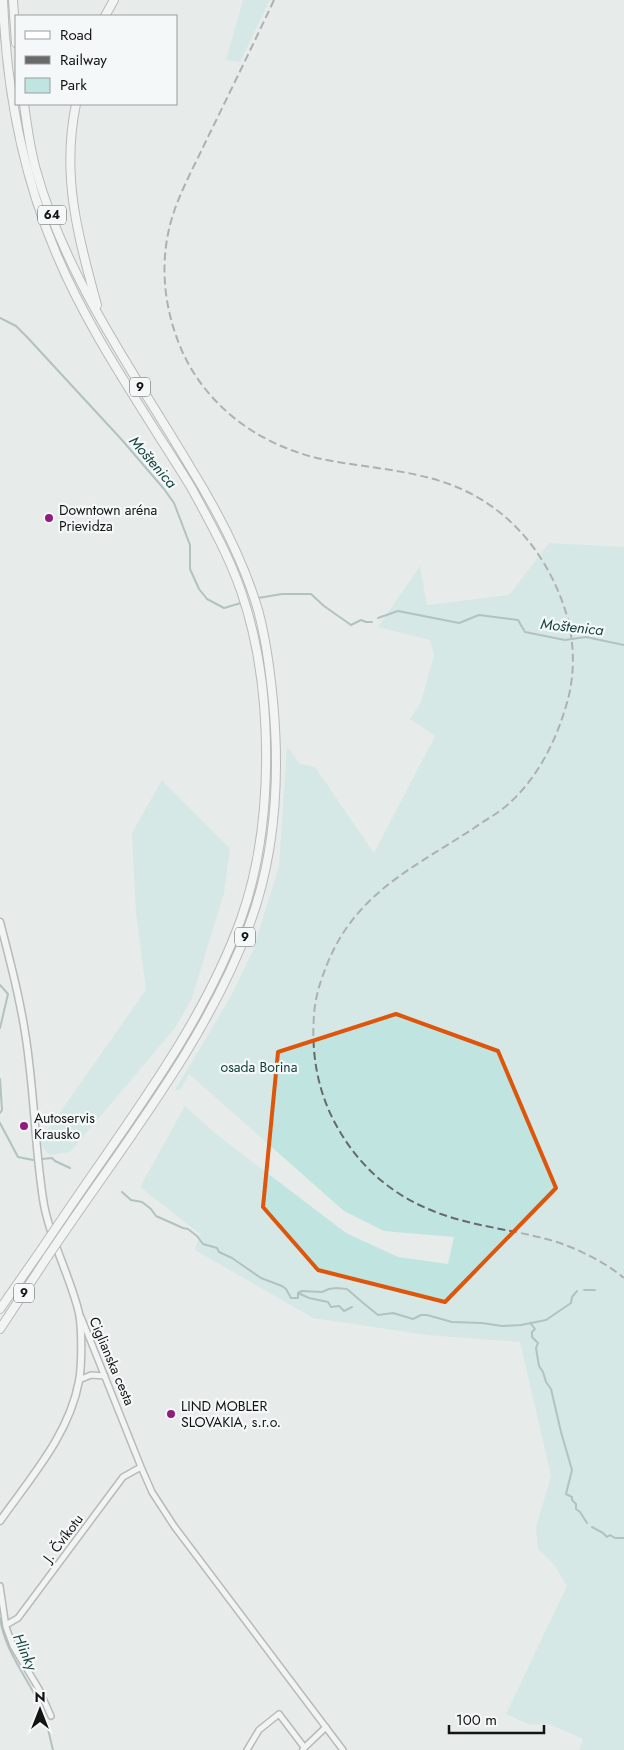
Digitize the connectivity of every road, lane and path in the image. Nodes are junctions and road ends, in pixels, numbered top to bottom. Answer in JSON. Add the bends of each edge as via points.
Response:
{"nodes":[{"id":1,"x":3,"y":0,"type":"edge"},
{"id":2,"x":13,"y":0,"type":"edge"},
{"id":3,"x":114,"y":0,"type":"edge"},
{"id":4,"x":106,"y":15,"type":"edge"},
{"id":5,"x":15,"y":29,"type":"edge"},
{"id":6,"x":24,"y":105,"type":"edge"},
{"id":7,"x":76,"y":105,"type":"edge"},
{"id":8,"x":100,"y":319,"type":"junction"},
{"id":9,"x":0,"y":922,"type":"edge"},
{"id":10,"x":0,"y":1309,"type":"edge"},
{"id":11,"x":79,"y":1314,"type":"junction"},
{"id":12,"x":0,"y":1329,"type":"edge"},
{"id":13,"x":105,"y":1376,"type":"junction"},
{"id":14,"x":79,"y":1380,"type":"junction"},
{"id":15,"x":141,"y":1468,"type":"junction"},
{"id":16,"x":0,"y":1521,"type":"edge"},
{"id":17,"x":0,"y":1586,"type":"edge"},
{"id":18,"x":6,"y":1626,"type":"junction"},
{"id":19,"x":51,"y":1716,"type":"dead end"},
{"id":20,"x":326,"y":1727,"type":"junction"},
{"id":21,"x":303,"y":1749,"type":"edge"},
{"id":22,"x":247,"y":1750,"type":"edge"},
{"id":23,"x":343,"y":1750,"type":"edge"}],
"edges":[{"from":1,"to":10,"type":"main road","number":"9","bridge":true,"via":[[20,140],[37,202],[56,253],[95,330],[191,487],[241,591],[252,628],[261,685],[266,780],[260,844],[246,904],[216,977],[151,1088]]},
{"from":2,"to":5,"type":"main road"},
{"from":3,"to":4,"type":"main road"},
{"from":6,"to":8,"type":"main road","number":"64","via":[[37,171],[54,221]]},
{"from":7,"to":8,"type":"main road","number":"9","via":[[71,146],[75,222]]},
{"from":8,"to":12,"type":"main road","number":"9","bridge":true,"via":[[222,524],[258,609],[275,724],[276,779],[272,828],[256,906],[225,981],[196,1035]]},
{"from":9,"to":11,"type":"street","name":"Ciglianska cesta","via":[[30,1062],[46,1216]]},
{"from":11,"to":13,"type":"street","name":"Ciglianska cesta"},
{"from":11,"to":14,"type":"street"},
{"from":13,"to":14,"type":"street","via":[[91,1375]]},
{"from":13,"to":15,"type":"street","name":"Ciglianska cesta"},
{"from":14,"to":16,"type":"street","via":[[63,1428]]},
{"from":15,"to":18,"type":"street","name":"J. Čvíkotu","via":[[123,1477],[18,1618]]},
{"from":15,"to":20,"type":"street","name":"Ciglianska cesta","via":[[174,1526]]},
{"from":17,"to":18,"type":"street"},
{"from":18,"to":19,"type":"street","via":[[13,1646]]},
{"from":20,"to":21,"type":"street"},
{"from":20,"to":23,"type":"street","name":"Ciglianska cesta"},
{"from":21,"to":22,"type":"street","via":[[279,1714],[258,1730]]}]}
